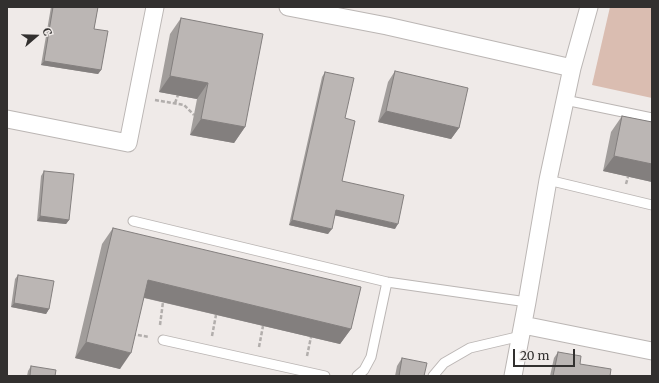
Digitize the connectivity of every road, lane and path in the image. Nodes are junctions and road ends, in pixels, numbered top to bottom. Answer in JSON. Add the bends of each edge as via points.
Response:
{"nodes":[{"id":1,"x":155,"y":7,"type":"edge"},
{"id":2,"x":288,"y":7,"type":"edge"},
{"id":3,"x":589,"y":7,"type":"edge"},
{"id":4,"x":572,"y":68,"type":"junction"},
{"id":5,"x":178,"y":95,"type":"edge"},
{"id":6,"x":137,"y":96,"type":"junction"},
{"id":7,"x":565,"y":100,"type":"junction"},
{"id":8,"x":175,"y":103,"type":"junction"},
{"id":9,"x":194,"y":115,"type":"dead end"},
{"id":10,"x":652,"y":118,"type":"edge"},
{"id":11,"x":7,"y":119,"type":"edge"},
{"id":12,"x":548,"y":180,"type":"junction"},
{"id":13,"x":652,"y":205,"type":"edge"},
{"id":14,"x":133,"y":221,"type":"dead end"},
{"id":15,"x":387,"y":282,"type":"junction"},
{"id":16,"x":163,"y":302,"type":"edge"},
{"id":17,"x":527,"y":302,"type":"junction"},
{"id":18,"x":216,"y":315,"type":"edge"},
{"id":19,"x":263,"y":326,"type":"edge"},
{"id":20,"x":522,"y":330,"type":"junction"},
{"id":21,"x":128,"y":333,"type":"edge"},
{"id":22,"x":311,"y":337,"type":"edge"},
{"id":23,"x":163,"y":340,"type":"junction"},
{"id":24,"x":210,"y":350,"type":"junction"},
{"id":25,"x":652,"y":351,"type":"edge"},
{"id":26,"x":257,"y":361,"type":"junction"},
{"id":27,"x":304,"y":371,"type":"junction"},
{"id":28,"x":325,"y":376,"type":"edge"},
{"id":29,"x":357,"y":376,"type":"edge"},
{"id":30,"x":433,"y":376,"type":"edge"},
{"id":31,"x":513,"y":376,"type":"edge"}],
"edges":[{"from":1,"to":6,"type":"street"},
{"from":2,"to":4,"type":"street","via":[[386,26]]},
{"from":3,"to":4,"type":"street"},
{"from":4,"to":7,"type":"street"},
{"from":5,"to":8,"type":"path"},
{"from":6,"to":8,"type":"path"},
{"from":6,"to":11,"type":"street","via":[[128,143]]},
{"from":7,"to":10,"type":"lane"},
{"from":7,"to":12,"type":"street"},
{"from":8,"to":9,"type":"path","via":[[184,105]]},
{"from":12,"to":13,"type":"lane"},
{"from":12,"to":17,"type":"street"},
{"from":14,"to":15,"type":"lane"},
{"from":15,"to":17,"type":"lane"},
{"from":15,"to":29,"type":"lane","via":[[371,358]]},
{"from":16,"to":23,"type":"path","via":[[159,322]]},
{"from":17,"to":20,"type":"street"},
{"from":18,"to":24,"type":"path"},
{"from":19,"to":26,"type":"path"},
{"from":20,"to":25,"type":"street"},
{"from":20,"to":30,"type":"lane","via":[[470,348],[444,364]]},
{"from":20,"to":31,"type":"street"},
{"from":21,"to":23,"type":"path"},
{"from":22,"to":27,"type":"path"},
{"from":23,"to":24,"type":"lane"},
{"from":24,"to":26,"type":"lane"},
{"from":26,"to":27,"type":"lane"},
{"from":27,"to":28,"type":"lane"}]}
